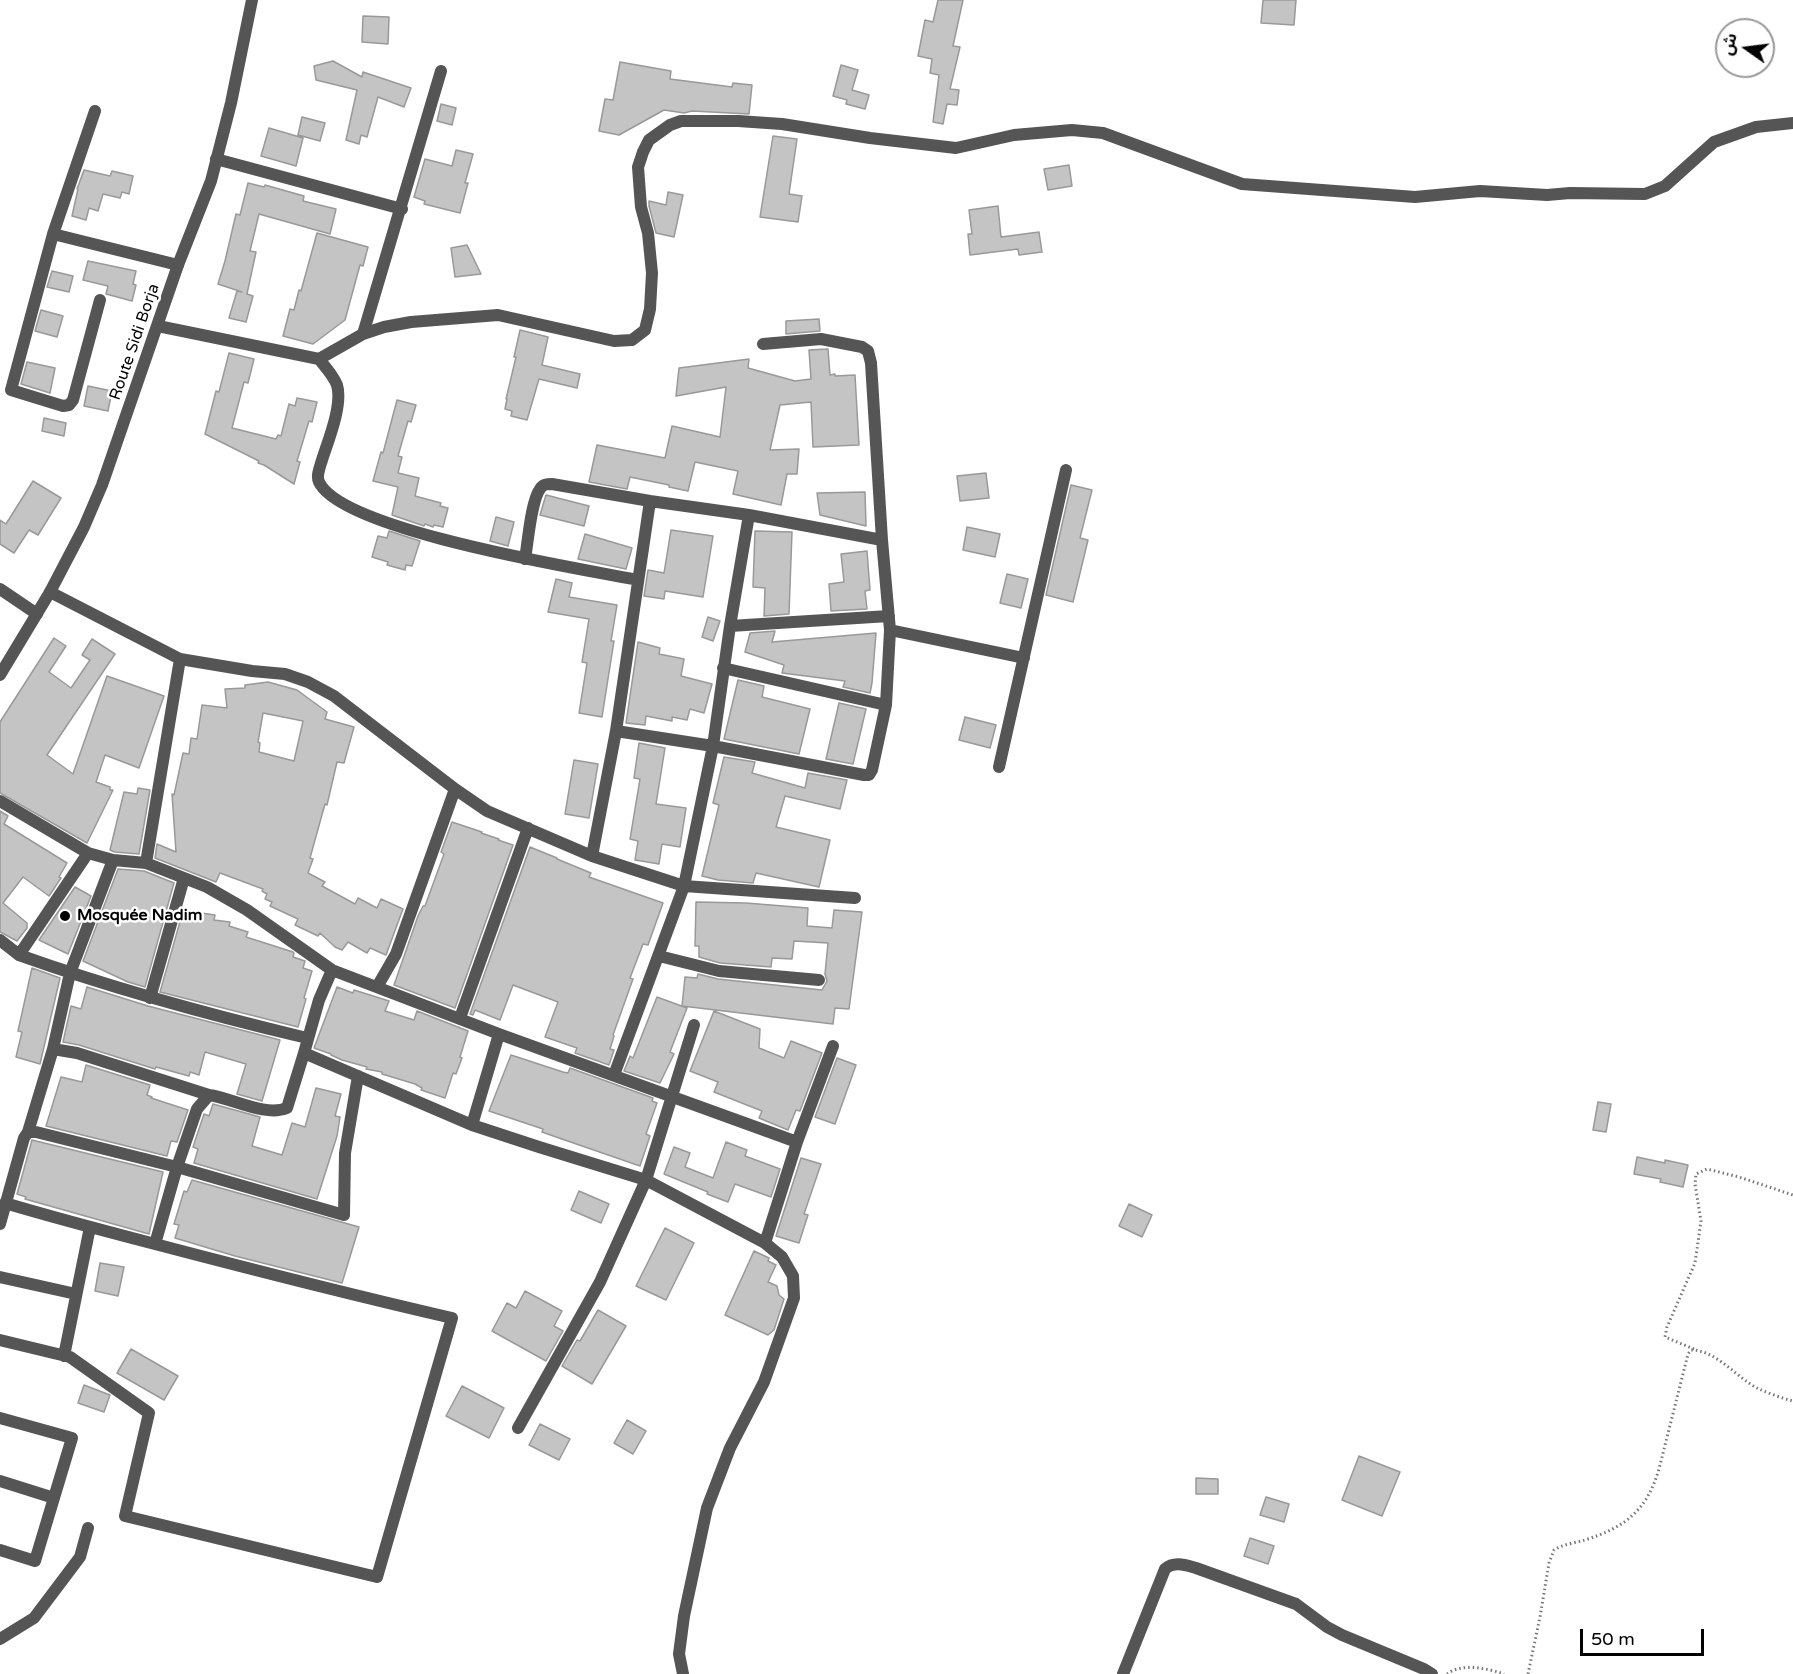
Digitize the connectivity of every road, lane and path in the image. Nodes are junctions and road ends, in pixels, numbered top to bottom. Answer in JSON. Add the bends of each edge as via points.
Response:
{"nodes":[{"id":1,"x":252,"y":0,"type":"edge"},
{"id":2,"x":441,"y":71,"type":"dead end"},
{"id":3,"x":95,"y":111,"type":"dead end"},
{"id":4,"x":1793,"y":123,"type":"edge"},
{"id":5,"x":216,"y":159,"type":"junction"},
{"id":6,"x":402,"y":208,"type":"junction"},
{"id":7,"x":53,"y":234,"type":"junction"},
{"id":8,"x":178,"y":265,"type":"junction"},
{"id":9,"x":100,"y":300,"type":"dead end"},
{"id":10,"x":158,"y":326,"type":"junction"},
{"id":11,"x":363,"y":334,"type":"junction"},
{"id":12,"x":763,"y":344,"type":"dead end"},
{"id":13,"x":319,"y":359,"type":"junction"},
{"id":14,"x":1066,"y":470,"type":"dead end"},
{"id":15,"x":650,"y":501,"type":"junction"},
{"id":16,"x":749,"y":515,"type":"junction"},
{"id":17,"x":882,"y":540,"type":"junction"},
{"id":18,"x":525,"y":558,"type":"junction"},
{"id":19,"x":638,"y":580,"type":"junction"},
{"id":20,"x":0,"y":590,"type":"edge"},
{"id":21,"x":50,"y":592,"type":"junction"},
{"id":22,"x":37,"y":614,"type":"junction"},
{"id":23,"x":889,"y":616,"type":"junction"},
{"id":24,"x":730,"y":626,"type":"junction"},
{"id":25,"x":890,"y":630,"type":"junction"},
{"id":26,"x":1024,"y":658,"type":"junction"},
{"id":27,"x":180,"y":659,"type":"junction"},
{"id":28,"x":723,"y":668,"type":"junction"},
{"id":29,"x":0,"y":675,"type":"edge"},
{"id":30,"x":886,"y":705,"type":"junction"},
{"id":31,"x":616,"y":731,"type":"junction"},
{"id":32,"x":713,"y":746,"type":"junction"},
{"id":33,"x":999,"y":768,"type":"dead end"},
{"id":34,"x":455,"y":789,"type":"junction"},
{"id":35,"x":0,"y":801,"type":"edge"},
{"id":36,"x":528,"y":828,"type":"junction"},
{"id":37,"x":88,"y":854,"type":"junction"},
{"id":38,"x":592,"y":856,"type":"junction"},
{"id":39,"x":113,"y":860,"type":"junction"},
{"id":40,"x":146,"y":863,"type":"junction"},
{"id":41,"x":184,"y":878,"type":"junction"},
{"id":42,"x":684,"y":886,"type":"junction"},
{"id":43,"x":855,"y":898,"type":"dead end"},
{"id":44,"x":0,"y":940,"type":"edge"},
{"id":45,"x":19,"y":955,"type":"junction"},
{"id":46,"x":658,"y":956,"type":"junction"},
{"id":47,"x":332,"y":970,"type":"junction"},
{"id":48,"x":70,"y":973,"type":"junction"},
{"id":49,"x":819,"y":980,"type":"dead end"},
{"id":50,"x":377,"y":987,"type":"junction"},
{"id":51,"x":150,"y":998,"type":"junction"},
{"id":52,"x":460,"y":1018,"type":"junction"},
{"id":53,"x":694,"y":1025,"type":"dead end"},
{"id":54,"x":499,"y":1034,"type":"junction"},
{"id":55,"x":307,"y":1038,"type":"junction"},
{"id":56,"x":834,"y":1046,"type":"dead end"},
{"id":57,"x":53,"y":1049,"type":"junction"},
{"id":58,"x":304,"y":1053,"type":"junction"},
{"id":59,"x":614,"y":1075,"type":"junction"},
{"id":60,"x":358,"y":1076,"type":"junction"},
{"id":61,"x":209,"y":1095,"type":"junction"},
{"id":62,"x":671,"y":1096,"type":"junction"},
{"id":63,"x":472,"y":1125,"type":"junction"},
{"id":64,"x":28,"y":1132,"type":"junction"},
{"id":65,"x":797,"y":1142,"type":"junction"},
{"id":66,"x":177,"y":1167,"type":"junction"},
{"id":67,"x":646,"y":1180,"type":"junction"},
{"id":68,"x":1793,"y":1195,"type":"edge"},
{"id":69,"x":6,"y":1203,"type":"junction"},
{"id":70,"x":0,"y":1224,"type":"edge"},
{"id":71,"x":90,"y":1227,"type":"junction"},
{"id":72,"x":765,"y":1243,"type":"junction"},
{"id":73,"x":155,"y":1244,"type":"junction"},
{"id":74,"x":0,"y":1277,"type":"edge"},
{"id":75,"x":76,"y":1294,"type":"junction"},
{"id":76,"x":0,"y":1340,"type":"edge"},
{"id":77,"x":1696,"y":1350,"type":"junction"},
{"id":78,"x":64,"y":1356,"type":"junction"},
{"id":79,"x":1793,"y":1401,"type":"edge"},
{"id":80,"x":0,"y":1418,"type":"edge"},
{"id":81,"x":518,"y":1428,"type":"dead end"},
{"id":82,"x":0,"y":1481,"type":"edge"},
{"id":83,"x":54,"y":1498,"type":"junction"},
{"id":84,"x":88,"y":1528,"type":"dead end"},
{"id":85,"x":0,"y":1550,"type":"edge"},
{"id":86,"x":0,"y":1639,"type":"edge"},
{"id":87,"x":683,"y":1674,"type":"edge"},
{"id":88,"x":1123,"y":1674,"type":"edge"},
{"id":89,"x":1432,"y":1674,"type":"edge"},
{"id":90,"x":1447,"y":1674,"type":"edge"},
{"id":91,"x":1503,"y":1674,"type":"edge"},
{"id":92,"x":1528,"y":1674,"type":"edge"}],
"edges":[{"from":1,"to":5,"type":"street","name":"Route Sidi Borja"},
{"from":2,"to":6,"type":"street"},
{"from":3,"to":7,"type":"street"},
{"from":4,"to":11,"type":"street","via":[[1756,127],[1714,142],[1665,186],[1645,194],[1480,191],[1415,197],[1242,184],[1102,133],[1072,130],[1014,135],[956,148],[782,124],[681,121],[650,140],[638,167],[651,282],[645,330],[632,340],[614,341],[498,315],[411,322]]},
{"from":5,"to":6,"type":"street"},
{"from":5,"to":8,"type":"street","name":"Route Sidi Borja"},
{"from":6,"to":11,"type":"street"},
{"from":7,"to":8,"type":"street"},
{"from":7,"to":9,"type":"street","via":[[11,390],[69,405]]},
{"from":8,"to":10,"type":"street","name":"Route Sidi Borja"},
{"from":10,"to":13,"type":"street"},
{"from":10,"to":21,"type":"street","name":"Route Sidi Borja","via":[[102,485]]},
{"from":11,"to":13,"type":"street"},
{"from":12,"to":17,"type":"street","via":[[821,339],[867,351],[872,363]]},
{"from":13,"to":18,"type":"street","via":[[333,376],[339,394],[319,470],[319,482],[327,492],[386,524]]},
{"from":14,"to":26,"type":"street"},
{"from":15,"to":16,"type":"street"},
{"from":15,"to":18,"type":"street","via":[[544,485],[535,498]]},
{"from":15,"to":19,"type":"street"},
{"from":16,"to":17,"type":"street"},
{"from":16,"to":24,"type":"street"},
{"from":17,"to":23,"type":"street"},
{"from":18,"to":19,"type":"street"},
{"from":19,"to":31,"type":"street"},
{"from":20,"to":22,"type":"street"},
{"from":21,"to":22,"type":"street","name":"Route Sidi Borja"},
{"from":21,"to":27,"type":"street"},
{"from":22,"to":29,"type":"street","name":"Route Sidi Borja"},
{"from":23,"to":24,"type":"street"},
{"from":23,"to":25,"type":"street"},
{"from":24,"to":28,"type":"street"},
{"from":25,"to":26,"type":"street"},
{"from":25,"to":30,"type":"street"},
{"from":26,"to":33,"type":"street"},
{"from":27,"to":34,"type":"street","via":[[285,674],[308,682],[334,696]]},
{"from":27,"to":40,"type":"street"},
{"from":28,"to":30,"type":"street"},
{"from":28,"to":32,"type":"street"},
{"from":30,"to":32,"type":"street","via":[[869,775]]},
{"from":31,"to":32,"type":"street"},
{"from":31,"to":38,"type":"street"},
{"from":32,"to":42,"type":"street"},
{"from":34,"to":36,"type":"street","via":[[487,811]]},
{"from":34,"to":50,"type":"street","via":[[396,954]]},
{"from":35,"to":37,"type":"street"},
{"from":36,"to":38,"type":"street"},
{"from":36,"to":52,"type":"street"},
{"from":37,"to":39,"type":"street"},
{"from":37,"to":45,"type":"street"},
{"from":38,"to":42,"type":"street"},
{"from":39,"to":40,"type":"street"},
{"from":39,"to":48,"type":"street"},
{"from":40,"to":41,"type":"street"},
{"from":41,"to":47,"type":"street","via":[[248,910]]},
{"from":41,"to":51,"type":"street"},
{"from":42,"to":43,"type":"street"},
{"from":42,"to":46,"type":"street"},
{"from":44,"to":45,"type":"street"},
{"from":45,"to":48,"type":"street"},
{"from":46,"to":49,"type":"street","via":[[719,971]]},
{"from":46,"to":59,"type":"street"},
{"from":47,"to":50,"type":"street"},
{"from":47,"to":55,"type":"street"},
{"from":48,"to":51,"type":"street"},
{"from":48,"to":57,"type":"street"},
{"from":50,"to":52,"type":"street"},
{"from":51,"to":55,"type":"street"},
{"from":52,"to":54,"type":"street"},
{"from":53,"to":62,"type":"street"},
{"from":54,"to":59,"type":"street"},
{"from":54,"to":63,"type":"street"},
{"from":55,"to":58,"type":"street"},
{"from":56,"to":65,"type":"street"},
{"from":57,"to":61,"type":"street"},
{"from":57,"to":64,"type":"street"},
{"from":58,"to":60,"type":"street"},
{"from":58,"to":61,"type":"street","via":[[287,1108],[268,1110]]},
{"from":59,"to":62,"type":"street"},
{"from":60,"to":63,"type":"street"},
{"from":60,"to":66,"type":"street","via":[[345,1153],[344,1215]]},
{"from":61,"to":66,"type":"street","via":[[198,1106]]},
{"from":62,"to":65,"type":"street"},
{"from":62,"to":67,"type":"street"},
{"from":63,"to":67,"type":"street"},
{"from":64,"to":66,"type":"street"},
{"from":64,"to":69,"type":"street"},
{"from":65,"to":72,"type":"street"},
{"from":66,"to":73,"type":"street"},
{"from":67,"to":72,"type":"street"},
{"from":67,"to":81,"type":"street","via":[[600,1282]]},
{"from":68,"to":77,"type":"path","via":[[1707,1169],[1696,1174],[1701,1221],[1695,1263],[1665,1337]]},
{"from":69,"to":70,"type":"street"},
{"from":69,"to":71,"type":"street"},
{"from":71,"to":73,"type":"street"},
{"from":71,"to":75,"type":"street"},
{"from":72,"to":87,"type":"street","via":[[782,1257],[793,1276],[794,1298],[764,1382],[730,1448],[707,1508],[684,1616],[680,1654]]},
{"from":73,"to":78,"type":"street","via":[[452,1317],[377,1577],[125,1516],[149,1413]]},
{"from":74,"to":75,"type":"street"},
{"from":75,"to":78,"type":"street"},
{"from":76,"to":78,"type":"street"},
{"from":77,"to":79,"type":"path","via":[[1756,1387]]},
{"from":77,"to":92,"type":"path","via":[[1688,1354],[1659,1469],[1644,1504],[1637,1513],[1604,1533],[1554,1550]]},
{"from":80,"to":83,"type":"street","via":[[72,1438]]},
{"from":82,"to":83,"type":"street"},
{"from":83,"to":85,"type":"street","via":[[35,1561]]},
{"from":84,"to":86,"type":"street","via":[[80,1557],[34,1618]]},
{"from":88,"to":89,"type":"street","via":[[1165,1569],[1170,1564],[1179,1564],[1296,1604],[1342,1635]]},
{"from":90,"to":91,"type":"path","via":[[1469,1668]]}]}
